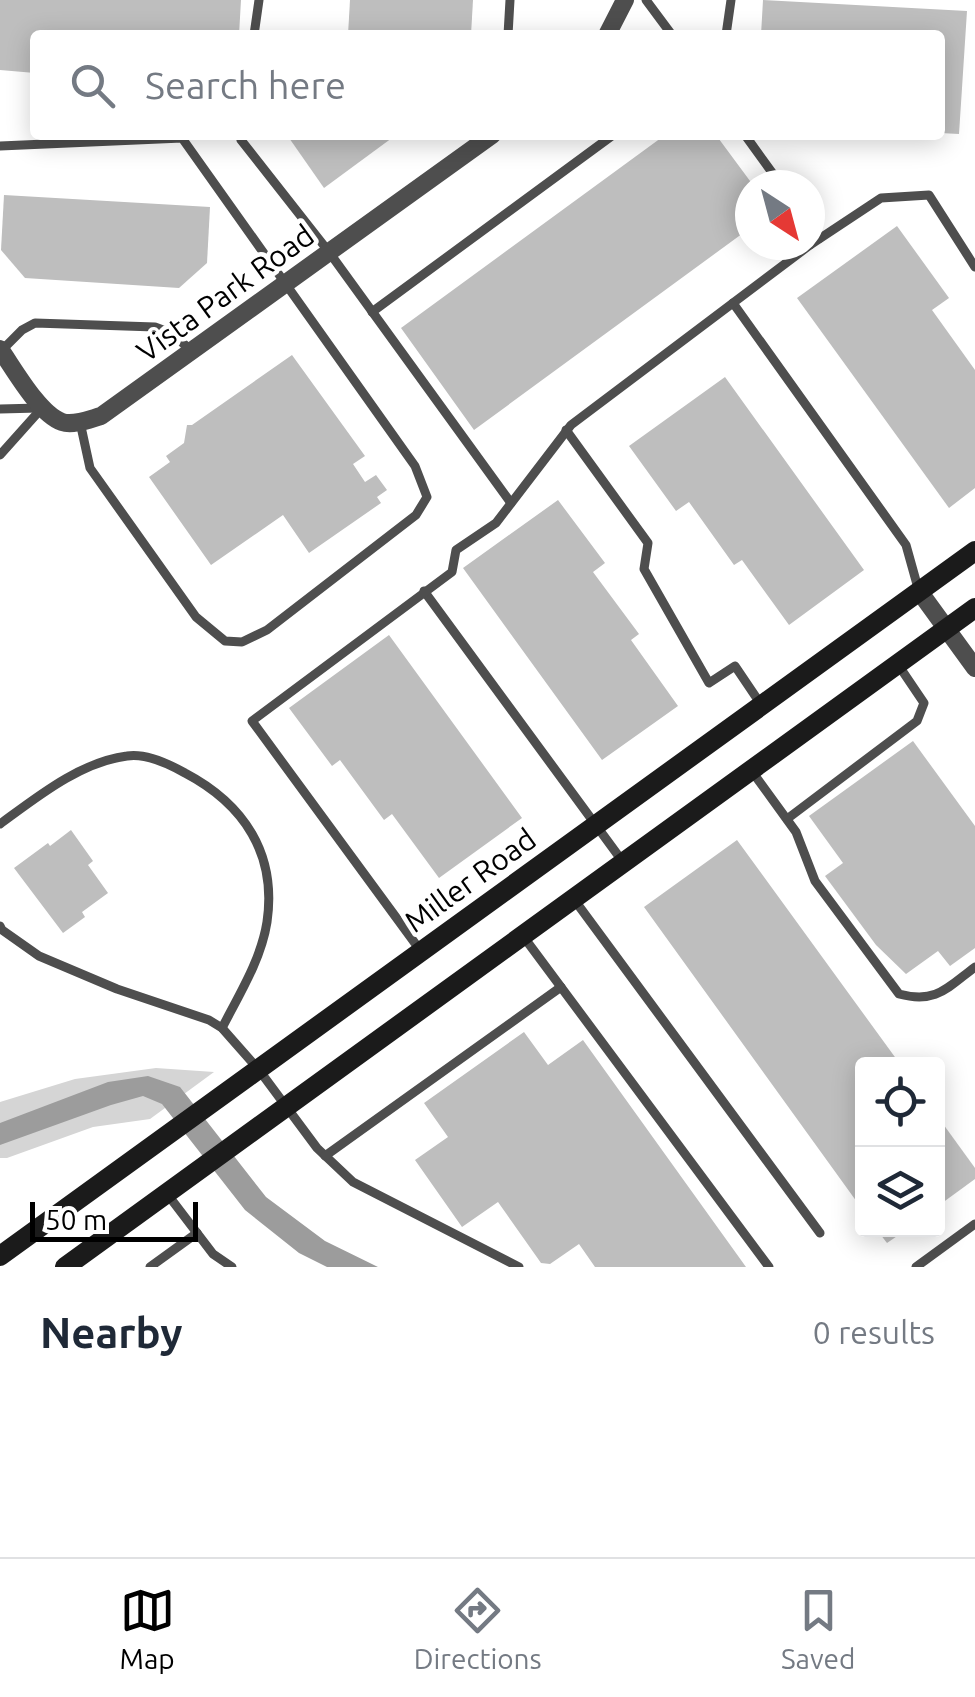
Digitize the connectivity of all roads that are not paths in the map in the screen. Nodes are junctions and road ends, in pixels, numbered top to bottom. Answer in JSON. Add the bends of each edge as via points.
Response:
{"nodes":[{"id":1,"x":258,"y":0,"type":"edge"},
{"id":2,"x":510,"y":0,"type":"edge"},
{"id":3,"x":625,"y":0,"type":"edge"},
{"id":4,"x":646,"y":0,"type":"edge"},
{"id":5,"x":730,"y":0,"type":"edge"},
{"id":6,"x":255,"y":30,"type":"edge"},
{"id":7,"x":508,"y":30,"type":"edge"},
{"id":8,"x":610,"y":30,"type":"edge"},
{"id":9,"x":668,"y":30,"type":"edge"},
{"id":10,"x":727,"y":30,"type":"edge"},
{"id":11,"x":136,"y":140,"type":"edge"},
{"id":12,"x":183,"y":140,"type":"edge"},
{"id":13,"x":241,"y":140,"type":"edge"},
{"id":14,"x":485,"y":140,"type":"edge"},
{"id":15,"x":606,"y":140,"type":"edge"},
{"id":16,"x":749,"y":140,"type":"edge"},
{"id":17,"x":0,"y":146,"type":"edge"},
{"id":18,"x":770,"y":170,"type":"edge"},
{"id":19,"x":825,"y":235,"type":"edge"},
{"id":20,"x":329,"y":252,"type":"junction"},
{"id":21,"x":971,"y":252,"type":"edge"},
{"id":22,"x":790,"y":260,"type":"edge"},
{"id":23,"x":975,"y":267,"type":"edge"},
{"id":24,"x":285,"y":284,"type":"junction"},
{"id":25,"x":733,"y":303,"type":"junction"},
{"id":26,"x":372,"y":312,"type":"junction"},
{"id":27,"x":1,"y":350,"type":"edge"},
{"id":28,"x":192,"y":351,"type":"junction"},
{"id":29,"x":42,"y":408,"type":"junction"},
{"id":30,"x":0,"y":409,"type":"edge"},
{"id":31,"x":80,"y":422,"type":"junction"},
{"id":32,"x":566,"y":430,"type":"junction"},
{"id":33,"x":0,"y":455,"type":"edge"},
{"id":34,"x":511,"y":504,"type":"junction"},
{"id":35,"x":975,"y":551,"type":"edge"},
{"id":36,"x":919,"y":591,"type":"junction"},
{"id":37,"x":424,"y":592,"type":"junction"},
{"id":38,"x":975,"y":608,"type":"edge"},
{"id":39,"x":946,"y":628,"type":"junction"},
{"id":40,"x":898,"y":664,"type":"junction"},
{"id":41,"x":975,"y":668,"type":"edge"},
{"id":42,"x":762,"y":706,"type":"junction"},
{"id":43,"x":751,"y":770,"type":"junction"},
{"id":44,"x":787,"y":819,"type":"junction"},
{"id":45,"x":0,"y":824,"type":"edge"},
{"id":46,"x":596,"y":825,"type":"junction"},
{"id":47,"x":623,"y":862,"type":"junction"},
{"id":48,"x":573,"y":898,"type":"junction"},
{"id":49,"x":0,"y":926,"type":"edge"},
{"id":50,"x":522,"y":935,"type":"junction"},
{"id":51,"x":422,"y":952,"type":"junction"},
{"id":52,"x":975,"y":967,"type":"edge"},
{"id":53,"x":561,"y":987,"type":"junction"},
{"id":54,"x":222,"y":1028,"type":"junction"},
{"id":55,"x":259,"y":1070,"type":"junction"},
{"id":56,"x":286,"y":1106,"type":"junction"},
{"id":57,"x":325,"y":1156,"type":"junction"},
{"id":58,"x":175,"y":1187,"type":"junction"},
{"id":59,"x":975,"y":1224,"type":"edge"},
{"id":60,"x":198,"y":1233,"type":"junction"},
{"id":61,"x":820,"y":1233,"type":"dead end"},
{"id":62,"x":0,"y":1256,"type":"edge"},
{"id":63,"x":65,"y":1267,"type":"edge"},
{"id":64,"x":150,"y":1267,"type":"edge"},
{"id":65,"x":232,"y":1267,"type":"edge"},
{"id":66,"x":519,"y":1267,"type":"edge"},
{"id":67,"x":769,"y":1267,"type":"edge"},
{"id":68,"x":916,"y":1267,"type":"edge"}],
"edges":[{"from":1,"to":6,"type":"lane"},
{"from":2,"to":7,"type":"lane"},
{"from":3,"to":8,"type":"street"},
{"from":4,"to":9,"type":"lane"},
{"from":5,"to":10,"type":"lane"},
{"from":11,"to":17,"type":"lane"},
{"from":12,"to":24,"type":"lane"},
{"from":13,"to":20,"type":"lane"},
{"from":14,"to":20,"type":"street","name":"Vista Park Road"},
{"from":15,"to":26,"type":"lane"},
{"from":16,"to":18,"type":"lane"},
{"from":19,"to":21,"type":"lane","via":[[881,198],[929,196]]},
{"from":20,"to":24,"type":"street","name":"Vista Park Road"},
{"from":20,"to":26,"type":"lane"},
{"from":21,"to":23,"type":"lane"},
{"from":22,"to":25,"type":"lane"},
{"from":24,"to":28,"type":"street","name":"Vista Park Road"},
{"from":24,"to":31,"type":"lane","via":[[415,466],[426,497],[416,515],[266,630],[242,642],[226,641],[196,617],[90,468]]},
{"from":25,"to":32,"type":"lane"},
{"from":25,"to":36,"type":"lane","via":[[906,545]]},
{"from":26,"to":34,"type":"lane"},
{"from":27,"to":28,"type":"lane","via":[[35,323],[155,326]]},
{"from":27,"to":29,"type":"street"},
{"from":28,"to":31,"type":"street","name":"Vista Park Road","via":[[101,416]]},
{"from":29,"to":30,"type":"lane"},
{"from":29,"to":31,"type":"street","via":[[62,422]]},
{"from":29,"to":33,"type":"lane"},
{"from":32,"to":34,"type":"lane"},
{"from":32,"to":42,"type":"lane","via":[[648,543],[644,569],[709,684],[735,666]]},
{"from":34,"to":37,"type":"lane","via":[[456,550],[452,572]]},
{"from":35,"to":36,"type":"main road","name":"Miller Road"},
{"from":36,"to":39,"type":"street"},
{"from":36,"to":42,"type":"main road","name":"Miller Road"},
{"from":37,"to":46,"type":"lane"},
{"from":37,"to":51,"type":"lane","via":[[252,721]]},
{"from":38,"to":39,"type":"main road"},
{"from":39,"to":40,"type":"main road"},
{"from":39,"to":41,"type":"street"},
{"from":40,"to":43,"type":"main road"},
{"from":40,"to":44,"type":"lane","via":[[924,703],[917,721]]},
{"from":42,"to":46,"type":"main road","name":"Miller Road"},
{"from":43,"to":44,"type":"lane"},
{"from":43,"to":47,"type":"main road"},
{"from":44,"to":52,"type":"lane","via":[[815,881],[899,994],[921,1000]]},
{"from":45,"to":54,"type":"lane","via":[[88,767],[130,755],[168,764],[229,802],[257,840],[268,874],[267,923]]},
{"from":46,"to":47,"type":"lane"},
{"from":46,"to":51,"type":"main road","name":"Miller Road"},
{"from":47,"to":48,"type":"main road"},
{"from":48,"to":50,"type":"main road"},
{"from":48,"to":61,"type":"lane"},
{"from":49,"to":54,"type":"lane","via":[[39,956]]},
{"from":50,"to":53,"type":"lane"},
{"from":50,"to":56,"type":"main road"},
{"from":51,"to":55,"type":"main road","name":"Miller Road"},
{"from":53,"to":57,"type":"lane"},
{"from":53,"to":67,"type":"lane"},
{"from":54,"to":55,"type":"lane"},
{"from":55,"to":56,"type":"lane"},
{"from":55,"to":62,"type":"main road","name":"Miller Road"},
{"from":56,"to":57,"type":"lane"},
{"from":56,"to":58,"type":"main road"},
{"from":57,"to":66,"type":"lane","via":[[353,1182]]},
{"from":58,"to":60,"type":"lane"},
{"from":58,"to":63,"type":"main road"},
{"from":59,"to":68,"type":"lane"},
{"from":60,"to":64,"type":"lane"},
{"from":60,"to":65,"type":"lane"}]}
